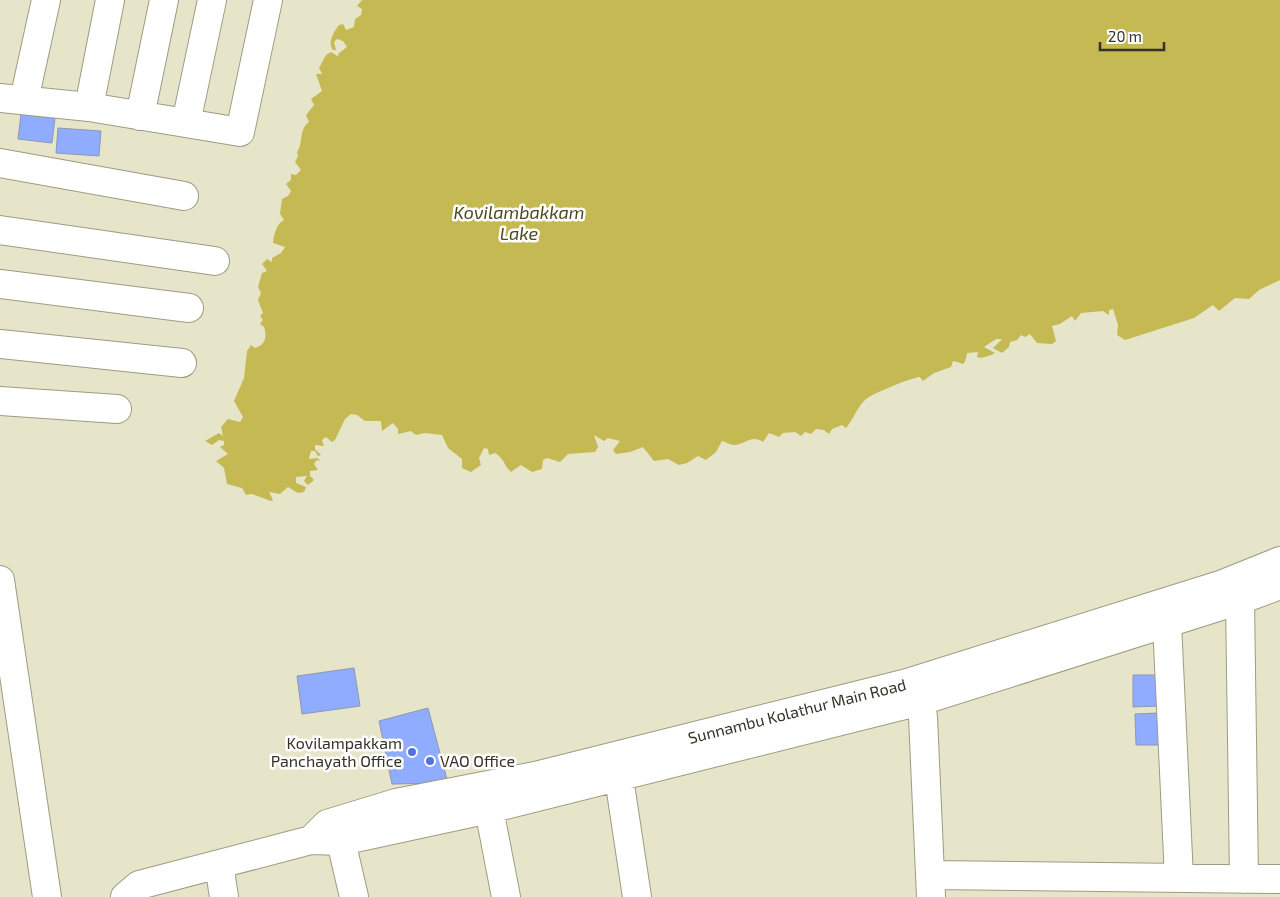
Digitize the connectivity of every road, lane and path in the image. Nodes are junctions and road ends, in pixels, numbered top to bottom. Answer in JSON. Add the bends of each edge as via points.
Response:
{"nodes":[{"id":1,"x":46,"y":0,"type":"edge"},
{"id":2,"x":110,"y":0,"type":"edge"},
{"id":3,"x":164,"y":0,"type":"edge"},
{"id":4,"x":212,"y":0,"type":"edge"},
{"id":5,"x":268,"y":0,"type":"edge"},
{"id":6,"x":12,"y":99,"type":"edge"},
{"id":7,"x":89,"y":107,"type":"junction"},
{"id":8,"x":140,"y":116,"type":"junction"},
{"id":9,"x":186,"y":123,"type":"junction"},
{"id":10,"x":0,"y":163,"type":"edge"},
{"id":11,"x":184,"y":196,"type":"dead end"},
{"id":12,"x":0,"y":230,"type":"edge"},
{"id":13,"x":215,"y":261,"type":"dead end"},
{"id":14,"x":0,"y":284,"type":"edge"},
{"id":15,"x":189,"y":308,"type":"dead end"},
{"id":16,"x":0,"y":344,"type":"edge"},
{"id":17,"x":182,"y":363,"type":"dead end"},
{"id":18,"x":0,"y":401,"type":"edge"},
{"id":19,"x":117,"y":409,"type":"dead end"},
{"id":20,"x":1280,"y":561,"type":"edge"},
{"id":21,"x":0,"y":580,"type":"edge"},
{"id":22,"x":1280,"y":584,"type":"edge"},
{"id":23,"x":1240,"y":600,"type":"junction"},
{"id":24,"x":1167,"y":623,"type":"junction"},
{"id":25,"x":919,"y":691,"type":"junction"},
{"id":26,"x":726,"y":740,"type":"junction"},
{"id":27,"x":619,"y":778,"type":"junction"},
{"id":28,"x":489,"y":809,"type":"junction"},
{"id":29,"x":311,"y":840,"type":"junction"},
{"id":30,"x":341,"y":841,"type":"junction"},
{"id":31,"x":219,"y":864,"type":"junction"},
{"id":32,"x":1180,"y":878,"type":"junction"},
{"id":33,"x":1244,"y":879,"type":"junction"},
{"id":34,"x":1280,"y":879,"type":"edge"},
{"id":35,"x":931,"y":886,"type":"edge"},
{"id":36,"x":47,"y":897,"type":"edge"},
{"id":37,"x":125,"y":897,"type":"edge"},
{"id":38,"x":224,"y":897,"type":"edge"},
{"id":39,"x":354,"y":897,"type":"edge"},
{"id":40,"x":506,"y":897,"type":"edge"},
{"id":41,"x":637,"y":897,"type":"edge"}],
"edges":[{"from":1,"to":6,"type":"street"},
{"from":2,"to":7,"type":"street"},
{"from":3,"to":8,"type":"street"},
{"from":4,"to":9,"type":"street"},
{"from":5,"to":9,"type":"street","via":[[240,132]]},
{"from":6,"to":7,"type":"street"},
{"from":7,"to":8,"type":"street"},
{"from":8,"to":9,"type":"street"},
{"from":10,"to":11,"type":"street"},
{"from":12,"to":13,"type":"street"},
{"from":14,"to":15,"type":"street"},
{"from":16,"to":17,"type":"street"},
{"from":18,"to":19,"type":"street"},
{"from":20,"to":25,"type":"street","name":"Sunnambu Kolathur Main Road"},
{"from":21,"to":36,"type":"street"},
{"from":22,"to":23,"type":"street","name":"Sunnambu Kolathur Main Road"},
{"from":23,"to":24,"type":"street","name":"Sunnambu Kolathur Main Road"},
{"from":23,"to":33,"type":"street"},
{"from":24,"to":25,"type":"street","name":"Sunnambu Kolathur Main Road"},
{"from":24,"to":32,"type":"street"},
{"from":25,"to":26,"type":"street","name":"Sunnambu Kolathur Main Road"},
{"from":25,"to":35,"type":"street"},
{"from":26,"to":27,"type":"street","name":"Sunnambu Kolathur Main Road"},
{"from":26,"to":29,"type":"street","name":"Sunnambu Kolathur Main Road","via":[[396,803],[327,824]]},
{"from":27,"to":28,"type":"street","name":"Sunnambu Kolathur Main Road"},
{"from":27,"to":41,"type":"street"},
{"from":28,"to":30,"type":"street","name":"Sunnambu Kolathur Main Road"},
{"from":28,"to":40,"type":"street"},
{"from":29,"to":30,"type":"street","name":"Sunnambu Kolathur Main Road"},
{"from":29,"to":31,"type":"street","name":"Sunnambu Kolathur Main Road"},
{"from":30,"to":39,"type":"street"},
{"from":31,"to":37,"type":"street","name":"Sunnambu Kolathur Main Road","via":[[139,885]]},
{"from":31,"to":38,"type":"street"},
{"from":32,"to":33,"type":"street"},
{"from":32,"to":35,"type":"street"},
{"from":33,"to":34,"type":"street"}]}
